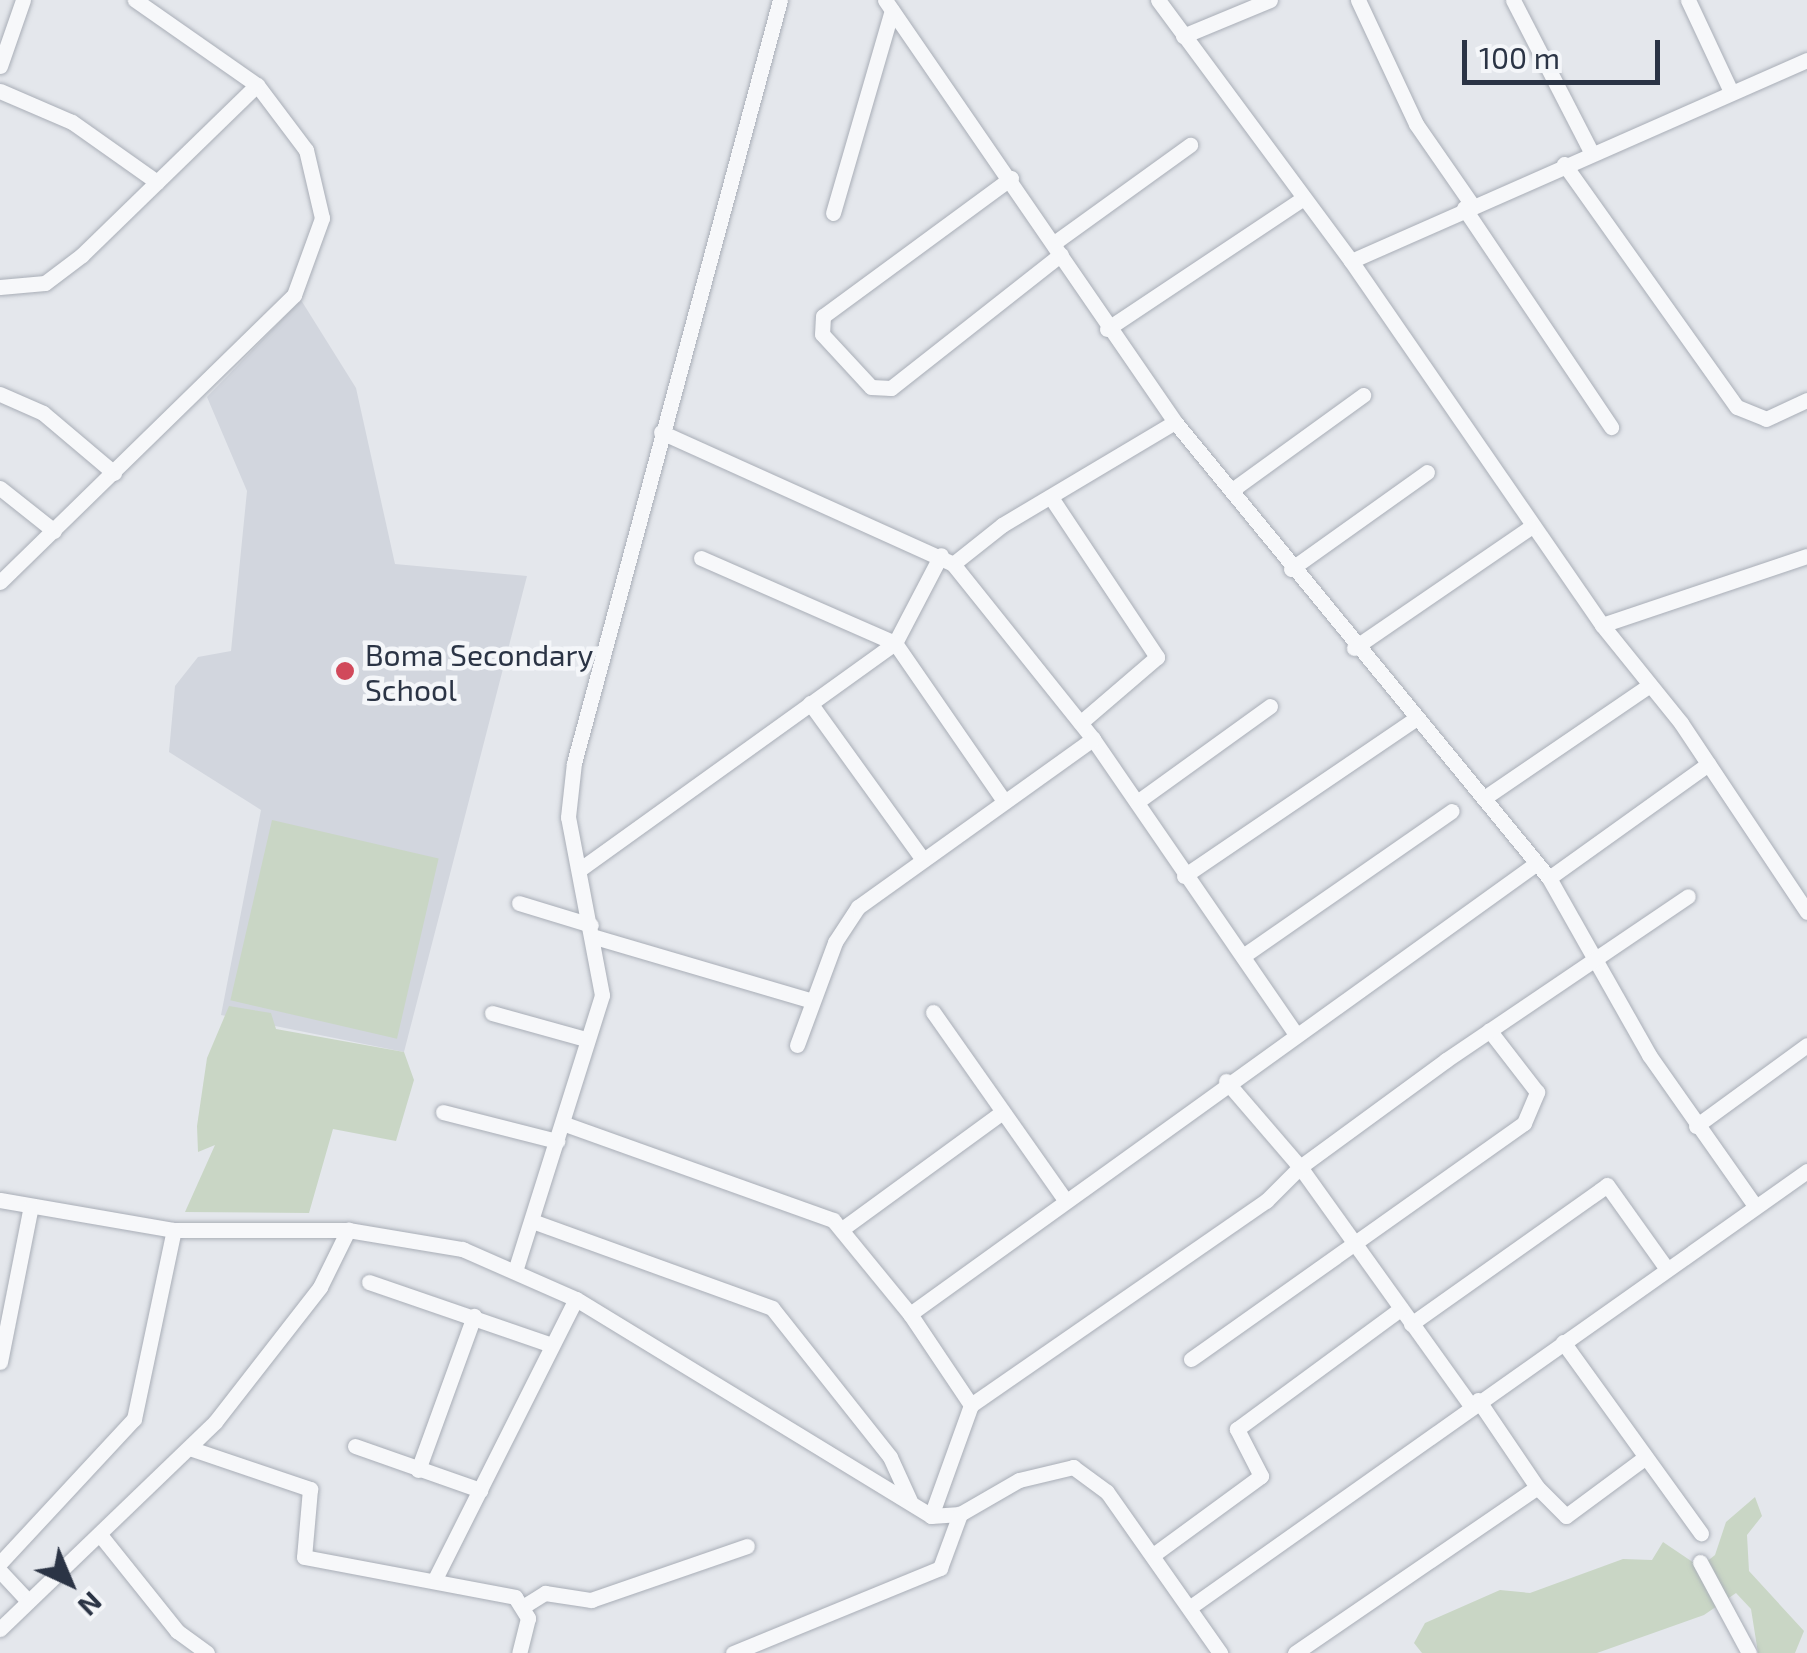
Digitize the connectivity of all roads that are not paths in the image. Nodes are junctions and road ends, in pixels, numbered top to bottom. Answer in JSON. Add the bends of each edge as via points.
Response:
{"nodes":[{"id":1,"x":23,"y":0,"type":"edge"},
{"id":2,"x":135,"y":0,"type":"edge"},
{"id":3,"x":780,"y":0,"type":"edge"},
{"id":4,"x":1158,"y":0,"type":"edge"},
{"id":5,"x":1270,"y":0,"type":"edge"},
{"id":6,"x":1358,"y":0,"type":"edge"},
{"id":7,"x":1514,"y":0,"type":"edge"},
{"id":8,"x":1688,"y":0,"type":"edge"},
{"id":9,"x":887,"y":3,"type":"edge"},
{"id":10,"x":1182,"y":36,"type":"junction"},
{"id":11,"x":1807,"y":60,"type":"edge"},
{"id":12,"x":0,"y":66,"type":"edge"},
{"id":13,"x":258,"y":85,"type":"junction"},
{"id":14,"x":0,"y":91,"type":"edge"},
{"id":15,"x":1731,"y":92,"type":"junction"},
{"id":16,"x":1190,"y":144,"type":"dead end"},
{"id":17,"x":1591,"y":152,"type":"junction"},
{"id":18,"x":1564,"y":164,"type":"junction"},
{"id":19,"x":1012,"y":178,"type":"junction"},
{"id":20,"x":157,"y":182,"type":"junction"},
{"id":21,"x":1302,"y":200,"type":"junction"},
{"id":22,"x":1468,"y":207,"type":"junction"},
{"id":23,"x":833,"y":213,"type":"dead end"},
{"id":24,"x":1058,"y":248,"type":"junction"},
{"id":25,"x":1352,"y":261,"type":"junction"},
{"id":26,"x":0,"y":287,"type":"edge"},
{"id":27,"x":1107,"y":329,"type":"junction"},
{"id":28,"x":0,"y":394,"type":"edge"},
{"id":29,"x":1362,"y":395,"type":"dead end"},
{"id":30,"x":1807,"y":400,"type":"edge"},
{"id":31,"x":1175,"y":422,"type":"junction"},
{"id":32,"x":1610,"y":426,"type":"dead end"},
{"id":33,"x":661,"y":432,"type":"junction"},
{"id":34,"x":1427,"y":472,"type":"dead end"},
{"id":35,"x":114,"y":473,"type":"junction"},
{"id":36,"x":0,"y":488,"type":"edge"},
{"id":37,"x":1232,"y":490,"type":"junction"},
{"id":38,"x":1052,"y":499,"type":"junction"},
{"id":39,"x":1532,"y":527,"type":"junction"},
{"id":40,"x":54,"y":531,"type":"junction"},
{"id":41,"x":1807,"y":556,"type":"edge"},
{"id":42,"x":700,"y":558,"type":"dead end"},
{"id":43,"x":947,"y":559,"type":"junction"},
{"id":44,"x":1292,"y":568,"type":"junction"},
{"id":45,"x":0,"y":582,"type":"edge"},
{"id":46,"x":1602,"y":625,"type":"junction"},
{"id":47,"x":896,"y":643,"type":"junction"},
{"id":48,"x":1354,"y":648,"type":"junction"},
{"id":49,"x":1650,"y":685,"type":"junction"},
{"id":50,"x":810,"y":704,"type":"junction"},
{"id":51,"x":1270,"y":706,"type":"dead end"},
{"id":52,"x":1415,"y":718,"type":"junction"},
{"id":53,"x":1080,"y":723,"type":"junction"},
{"id":54,"x":1093,"y":740,"type":"junction"},
{"id":55,"x":1708,"y":764,"type":"junction"},
{"id":56,"x":1487,"y":796,"type":"junction"},
{"id":57,"x":1002,"y":798,"type":"junction"},
{"id":58,"x":1137,"y":802,"type":"junction"},
{"id":59,"x":1452,"y":811,"type":"dead end"},
{"id":60,"x":921,"y":857,"type":"junction"},
{"id":61,"x":1537,"y":862,"type":"junction"},
{"id":62,"x":579,"y":870,"type":"junction"},
{"id":63,"x":1184,"y":876,"type":"junction"},
{"id":64,"x":1549,"y":878,"type":"junction"},
{"id":65,"x":1688,"y":896,"type":"dead end"},
{"id":66,"x":519,"y":903,"type":"dead end"},
{"id":67,"x":1807,"y":912,"type":"edge"},
{"id":68,"x":593,"y":931,"type":"junction"},
{"id":69,"x":1243,"y":956,"type":"junction"},
{"id":70,"x":1598,"y":960,"type":"junction"},
{"id":71,"x":812,"y":1001,"type":"junction"},
{"id":72,"x":933,"y":1012,"type":"dead end"},
{"id":73,"x":492,"y":1013,"type":"dead end"},
{"id":74,"x":1489,"y":1030,"type":"junction"},
{"id":75,"x":1295,"y":1033,"type":"junction"},
{"id":76,"x":586,"y":1039,"type":"junction"},
{"id":77,"x":797,"y":1045,"type":"dead end"},
{"id":78,"x":1807,"y":1045,"type":"edge"},
{"id":79,"x":1226,"y":1081,"type":"junction"},
{"id":80,"x":444,"y":1112,"type":"dead end"},
{"id":81,"x":1001,"y":1113,"type":"junction"},
{"id":82,"x":564,"y":1124,"type":"junction"},
{"id":83,"x":1696,"y":1126,"type":"junction"},
{"id":84,"x":557,"y":1142,"type":"junction"},
{"id":85,"x":1300,"y":1167,"type":"junction"},
{"id":86,"x":1807,"y":1171,"type":"edge"},
{"id":87,"x":0,"y":1200,"type":"edge"},
{"id":88,"x":1066,"y":1201,"type":"junction"},
{"id":89,"x":31,"y":1206,"type":"junction"},
{"id":90,"x":1755,"y":1206,"type":"junction"},
{"id":91,"x":535,"y":1222,"type":"junction"},
{"id":92,"x":842,"y":1229,"type":"junction"},
{"id":93,"x":174,"y":1230,"type":"junction"},
{"id":94,"x":348,"y":1230,"type":"junction"},
{"id":95,"x":1351,"y":1241,"type":"junction"},
{"id":96,"x":1664,"y":1266,"type":"junction"},
{"id":97,"x":516,"y":1268,"type":"junction"},
{"id":98,"x":368,"y":1282,"type":"dead end"},
{"id":99,"x":576,"y":1299,"type":"junction"},
{"id":100,"x":1399,"y":1310,"type":"junction"},
{"id":101,"x":910,"y":1314,"type":"junction"},
{"id":102,"x":474,"y":1316,"type":"junction"},
{"id":103,"x":1412,"y":1324,"type":"junction"},
{"id":104,"x":1563,"y":1342,"type":"junction"},
{"id":105,"x":549,"y":1344,"type":"junction"},
{"id":106,"x":1192,"y":1359,"type":"dead end"},
{"id":107,"x":0,"y":1362,"type":"edge"},
{"id":108,"x":1475,"y":1404,"type":"junction"},
{"id":109,"x":971,"y":1405,"type":"junction"},
{"id":110,"x":355,"y":1446,"type":"dead end"},
{"id":111,"x":192,"y":1449,"type":"junction"},
{"id":112,"x":1643,"y":1459,"type":"junction"},
{"id":113,"x":418,"y":1470,"type":"junction"},
{"id":114,"x":1537,"y":1487,"type":"junction"},
{"id":115,"x":480,"y":1490,"type":"junction"},
{"id":116,"x":912,"y":1505,"type":"junction"},
{"id":117,"x":960,"y":1514,"type":"junction"},
{"id":118,"x":931,"y":1516,"type":"junction"},
{"id":119,"x":1701,"y":1533,"type":"dead end"},
{"id":120,"x":101,"y":1536,"type":"junction"},
{"id":121,"x":747,"y":1546,"type":"dead end"},
{"id":122,"x":1153,"y":1554,"type":"junction"},
{"id":123,"x":1700,"y":1562,"type":"dead end"},
{"id":124,"x":0,"y":1567,"type":"edge"},
{"id":125,"x":436,"y":1577,"type":"junction"},
{"id":126,"x":28,"y":1601,"type":"junction"},
{"id":127,"x":524,"y":1606,"type":"junction"},
{"id":128,"x":1189,"y":1608,"type":"junction"},
{"id":129,"x":0,"y":1628,"type":"edge"},
{"id":130,"x":207,"y":1653,"type":"edge"},
{"id":131,"x":519,"y":1653,"type":"edge"},
{"id":132,"x":733,"y":1653,"type":"edge"},
{"id":133,"x":1220,"y":1653,"type":"edge"},
{"id":134,"x":1295,"y":1653,"type":"edge"},
{"id":135,"x":1749,"y":1653,"type":"edge"}],
"edges":[{"from":1,"to":12,"type":"street"},
{"from":2,"to":13,"type":"street"},
{"from":3,"to":33,"type":"street"},
{"from":4,"to":10,"type":"street"},
{"from":5,"to":10,"type":"street"},
{"from":6,"to":22,"type":"street","via":[[1416,124]]},
{"from":7,"to":17,"type":"street"},
{"from":8,"to":15,"type":"street"},
{"from":9,"to":19,"type":"street"},
{"from":9,"to":23,"type":"street"},
{"from":10,"to":21,"type":"street"},
{"from":11,"to":15,"type":"street"},
{"from":13,"to":20,"type":"street"},
{"from":13,"to":35,"type":"street","via":[[306,150],[320,193],[315,246],[294,295]]},
{"from":14,"to":20,"type":"street","via":[[72,122]]},
{"from":15,"to":17,"type":"street"},
{"from":16,"to":24,"type":"street"},
{"from":17,"to":18,"type":"street"},
{"from":18,"to":22,"type":"street"},
{"from":18,"to":30,"type":"street","via":[[1737,408],[1766,419]]},
{"from":19,"to":24,"type":"street"},
{"from":19,"to":24,"type":"street","via":[[823,316],[822,334],[871,386],[890,388]]},
{"from":20,"to":26,"type":"street","via":[[45,283]]},
{"from":21,"to":25,"type":"street"},
{"from":21,"to":27,"type":"street"},
{"from":22,"to":25,"type":"street"},
{"from":22,"to":32,"type":"street"},
{"from":24,"to":27,"type":"street"},
{"from":25,"to":39,"type":"street"},
{"from":27,"to":31,"type":"street"},
{"from":28,"to":35,"type":"street","via":[[43,413]]},
{"from":29,"to":37,"type":"street"},
{"from":31,"to":37,"type":"street"},
{"from":31,"to":38,"type":"street"},
{"from":33,"to":43,"type":"street"},
{"from":33,"to":62,"type":"street","via":[[574,762],[568,817]]},
{"from":34,"to":44,"type":"street"},
{"from":35,"to":40,"type":"street"},
{"from":36,"to":40,"type":"street"},
{"from":37,"to":44,"type":"street"},
{"from":38,"to":43,"type":"street"},
{"from":38,"to":53,"type":"street","via":[[1157,657]]},
{"from":39,"to":46,"type":"street"},
{"from":39,"to":48,"type":"street"},
{"from":40,"to":45,"type":"street"},
{"from":41,"to":46,"type":"street"},
{"from":42,"to":47,"type":"street"},
{"from":43,"to":47,"type":"street"},
{"from":43,"to":53,"type":"street"},
{"from":44,"to":48,"type":"street"},
{"from":46,"to":49,"type":"street"},
{"from":47,"to":50,"type":"street"},
{"from":47,"to":57,"type":"street"},
{"from":48,"to":52,"type":"street"},
{"from":49,"to":55,"type":"street"},
{"from":49,"to":56,"type":"street"},
{"from":50,"to":60,"type":"street"},
{"from":50,"to":62,"type":"street"},
{"from":51,"to":58,"type":"street"},
{"from":52,"to":56,"type":"street"},
{"from":52,"to":63,"type":"street"},
{"from":53,"to":54,"type":"street"},
{"from":54,"to":57,"type":"street"},
{"from":54,"to":58,"type":"street"},
{"from":55,"to":64,"type":"street"},
{"from":55,"to":67,"type":"street"},
{"from":56,"to":61,"type":"street"},
{"from":57,"to":60,"type":"street"},
{"from":58,"to":63,"type":"street"},
{"from":59,"to":69,"type":"street"},
{"from":60,"to":71,"type":"street","via":[[844,924]]},
{"from":61,"to":64,"type":"street"},
{"from":61,"to":75,"type":"street"},
{"from":62,"to":68,"type":"street"},
{"from":63,"to":69,"type":"street"},
{"from":64,"to":70,"type":"street"},
{"from":65,"to":70,"type":"street"},
{"from":66,"to":68,"type":"street"},
{"from":68,"to":71,"type":"street"},
{"from":68,"to":76,"type":"street","via":[[602,995]]},
{"from":69,"to":75,"type":"street"},
{"from":70,"to":74,"type":"street"},
{"from":70,"to":83,"type":"street"},
{"from":71,"to":77,"type":"street"},
{"from":72,"to":81,"type":"street"},
{"from":73,"to":76,"type":"street"},
{"from":74,"to":85,"type":"street"},
{"from":74,"to":95,"type":"street","via":[[1534,1085],[1532,1112]]},
{"from":75,"to":79,"type":"street"},
{"from":76,"to":82,"type":"street"},
{"from":78,"to":83,"type":"street"},
{"from":79,"to":85,"type":"street"},
{"from":79,"to":88,"type":"street"},
{"from":80,"to":84,"type":"street"},
{"from":81,"to":88,"type":"street"},
{"from":81,"to":92,"type":"street"},
{"from":82,"to":84,"type":"street"},
{"from":82,"to":92,"type":"street","via":[[822,1214]]},
{"from":83,"to":90,"type":"street"},
{"from":84,"to":91,"type":"street"},
{"from":85,"to":95,"type":"street"},
{"from":85,"to":109,"type":"street","via":[[1266,1201]]},
{"from":86,"to":90,"type":"street"},
{"from":87,"to":89,"type":"street"},
{"from":88,"to":101,"type":"street"},
{"from":89,"to":93,"type":"street"},
{"from":89,"to":107,"type":"street"},
{"from":90,"to":96,"type":"street"},
{"from":91,"to":97,"type":"street"},
{"from":91,"to":116,"type":"street","via":[[772,1308],[890,1457]]},
{"from":92,"to":101,"type":"street"},
{"from":93,"to":94,"type":"street"},
{"from":93,"to":124,"type":"street","via":[[134,1419]]},
{"from":94,"to":97,"type":"street","via":[[462,1249]]},
{"from":94,"to":111,"type":"street","via":[[320,1287]]},
{"from":95,"to":100,"type":"street"},
{"from":95,"to":106,"type":"street"},
{"from":96,"to":103,"type":"street","via":[[1608,1185]]},
{"from":96,"to":104,"type":"street"},
{"from":97,"to":99,"type":"street"},
{"from":98,"to":102,"type":"street"},
{"from":99,"to":105,"type":"street"},
{"from":99,"to":116,"type":"street"},
{"from":100,"to":103,"type":"street"},
{"from":100,"to":122,"type":"street","via":[[1237,1428],[1261,1476]]},
{"from":101,"to":109,"type":"street"},
{"from":102,"to":105,"type":"street"},
{"from":102,"to":113,"type":"street"},
{"from":103,"to":108,"type":"street"},
{"from":104,"to":108,"type":"street"},
{"from":104,"to":112,"type":"street"},
{"from":105,"to":115,"type":"street"},
{"from":108,"to":114,"type":"street"},
{"from":108,"to":128,"type":"street"},
{"from":109,"to":118,"type":"street"},
{"from":110,"to":113,"type":"street"},
{"from":111,"to":120,"type":"street"},
{"from":111,"to":125,"type":"street","via":[[310,1489],[304,1557]]},
{"from":112,"to":114,"type":"street","via":[[1566,1516]]},
{"from":112,"to":119,"type":"street"},
{"from":113,"to":115,"type":"street"},
{"from":114,"to":134,"type":"street"},
{"from":115,"to":125,"type":"street"},
{"from":116,"to":118,"type":"street"},
{"from":117,"to":118,"type":"street"},
{"from":117,"to":122,"type":"street","via":[[1019,1480],[1073,1467],[1092,1476]]},
{"from":117,"to":132,"type":"street","via":[[940,1568]]},
{"from":120,"to":126,"type":"street"},
{"from":120,"to":130,"type":"street","via":[[177,1631]]},
{"from":121,"to":127,"type":"street","via":[[590,1600],[545,1593]]},
{"from":122,"to":128,"type":"street"},
{"from":123,"to":135,"type":"street"},
{"from":124,"to":126,"type":"street"},
{"from":125,"to":127,"type":"street"},
{"from":126,"to":129,"type":"street"},
{"from":127,"to":131,"type":"street"},
{"from":128,"to":133,"type":"street"}]}
